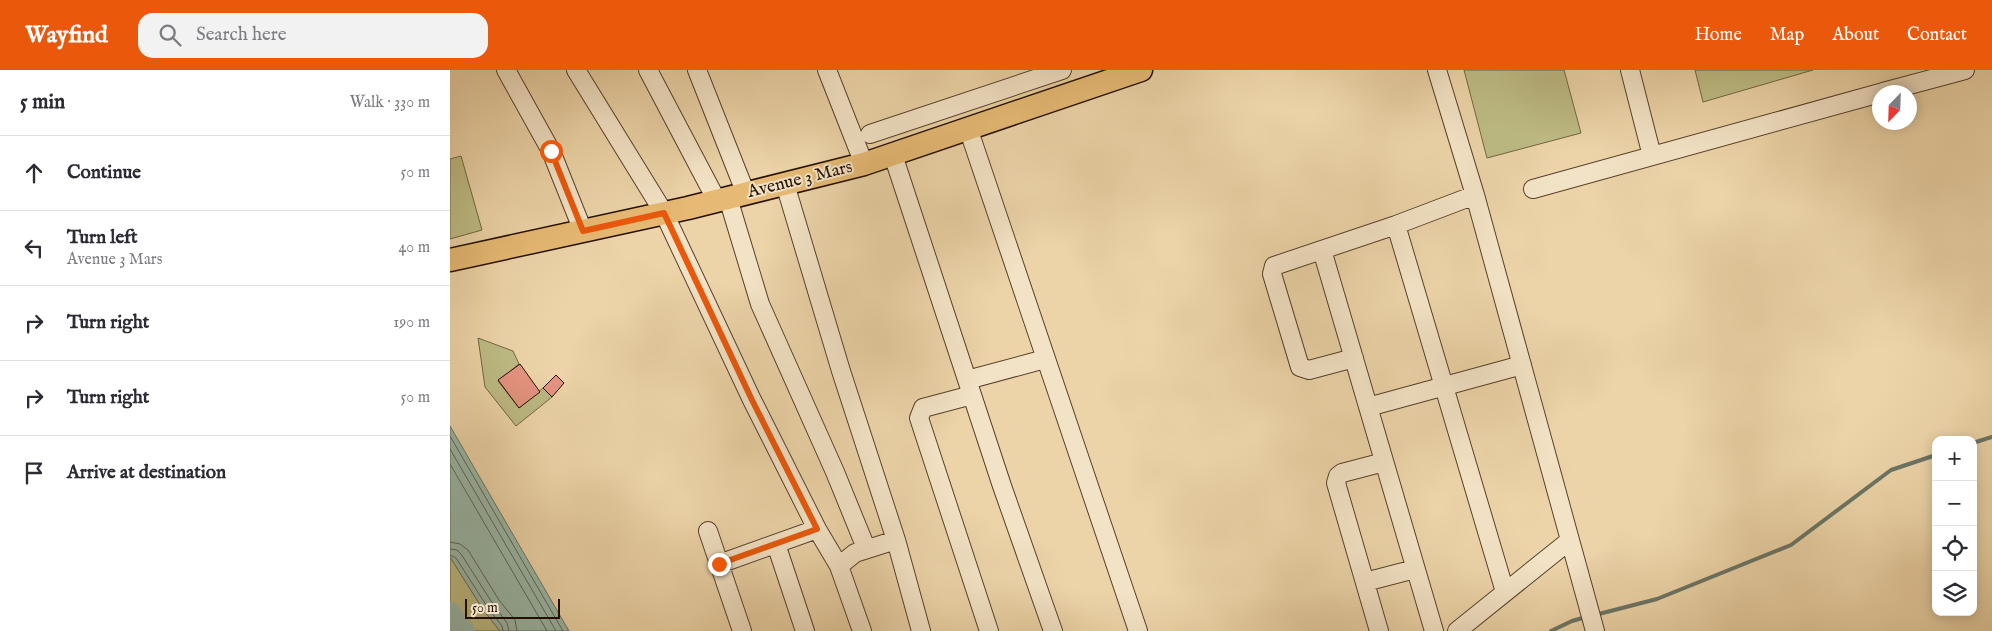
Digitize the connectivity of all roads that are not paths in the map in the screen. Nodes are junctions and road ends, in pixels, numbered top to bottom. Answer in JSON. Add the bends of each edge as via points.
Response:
{"nodes":[{"id":1,"x":506,"y":70,"type":"edge"},
{"id":2,"x":576,"y":70,"type":"edge"},
{"id":3,"x":648,"y":70,"type":"edge"},
{"id":4,"x":696,"y":70,"type":"edge"},
{"id":5,"x":827,"y":70,"type":"edge"},
{"id":6,"x":1062,"y":70,"type":"edge"},
{"id":7,"x":1142,"y":70,"type":"edge"},
{"id":8,"x":1437,"y":70,"type":"edge"},
{"id":9,"x":1630,"y":70,"type":"edge"},
{"id":10,"x":1965,"y":70,"type":"edge"},
{"id":11,"x":1910,"y":85,"type":"edge"},
{"id":12,"x":1872,"y":95,"type":"edge"},
{"id":13,"x":968,"y":128,"type":"junction"},
{"id":14,"x":870,"y":134,"type":"dead end"},
{"id":15,"x":893,"y":154,"type":"junction"},
{"id":16,"x":1652,"y":156,"type":"junction"},
{"id":17,"x":864,"y":164,"type":"junction"},
{"id":18,"x":785,"y":184,"type":"junction"},
{"id":19,"x":1533,"y":188,"type":"dead end"},
{"id":20,"x":1475,"y":195,"type":"junction"},
{"id":21,"x":730,"y":197,"type":"junction"},
{"id":22,"x":664,"y":213,"type":"junction"},
{"id":23,"x":1396,"y":225,"type":"junction"},
{"id":24,"x":583,"y":231,"type":"junction"},
{"id":25,"x":1322,"y":250,"type":"junction"},
{"id":26,"x":450,"y":260,"type":"edge"},
{"id":27,"x":1354,"y":358,"type":"junction"},
{"id":28,"x":1045,"y":359,"type":"junction"},
{"id":29,"x":1522,"y":365,"type":"junction"},
{"id":30,"x":969,"y":388,"type":"junction"},
{"id":31,"x":1444,"y":388,"type":"junction"},
{"id":32,"x":1368,"y":407,"type":"junction"},
{"id":33,"x":1384,"y":462,"type":"junction"},
{"id":34,"x":817,"y":529,"type":"junction"},
{"id":35,"x":708,"y":531,"type":"dead end"},
{"id":36,"x":896,"y":540,"type":"junction"},
{"id":37,"x":1569,"y":541,"type":"junction"},
{"id":38,"x":776,"y":544,"type":"junction"},
{"id":39,"x":866,"y":548,"type":"junction"},
{"id":40,"x":719,"y":564,"type":"junction"},
{"id":41,"x":839,"y":566,"type":"junction"},
{"id":42,"x":1415,"y":569,"type":"junction"},
{"id":43,"x":1365,"y":582,"type":"junction"},
{"id":44,"x":1505,"y":592,"type":"junction"},
{"id":45,"x":1595,"y":630,"type":"edge"},
{"id":46,"x":742,"y":631,"type":"edge"},
{"id":47,"x":805,"y":631,"type":"edge"},
{"id":48,"x":862,"y":631,"type":"edge"},
{"id":49,"x":921,"y":631,"type":"edge"},
{"id":50,"x":990,"y":631,"type":"edge"},
{"id":51,"x":1053,"y":631,"type":"edge"},
{"id":52,"x":1138,"y":631,"type":"edge"},
{"id":53,"x":1379,"y":631,"type":"edge"},
{"id":54,"x":1434,"y":631,"type":"edge"},
{"id":55,"x":1457,"y":631,"type":"edge"}],
"edges":[{"from":1,"to":24,"type":"street","via":[[551,151]]},
{"from":2,"to":22,"type":"street"},
{"from":3,"to":21,"type":"street"},
{"from":4,"to":21,"type":"street"},
{"from":5,"to":17,"type":"street"},
{"from":6,"to":14,"type":"street"},
{"from":7,"to":13,"type":"main road","name":"Avenue 3 Mars"},
{"from":8,"to":20,"type":"street"},
{"from":9,"to":16,"type":"street"},
{"from":10,"to":11,"type":"street"},
{"from":12,"to":16,"type":"street"},
{"from":13,"to":15,"type":"main road","name":"Avenue 3 Mars"},
{"from":13,"to":28,"type":"street"},
{"from":15,"to":17,"type":"main road","name":"Avenue 3 Mars"},
{"from":15,"to":30,"type":"street"},
{"from":16,"to":19,"type":"street"},
{"from":17,"to":18,"type":"main road","name":"Avenue 3 Mars"},
{"from":18,"to":21,"type":"main road","name":"Avenue 3 Mars"},
{"from":18,"to":36,"type":"street"},
{"from":20,"to":23,"type":"street"},
{"from":20,"to":29,"type":"street"},
{"from":21,"to":22,"type":"main road","name":"Avenue 3 Mars"},
{"from":21,"to":39,"type":"street","via":[[760,304]]},
{"from":22,"to":24,"type":"main road","name":"Avenue 3 Mars"},
{"from":22,"to":34,"type":"street"},
{"from":23,"to":25,"type":"street"},
{"from":23,"to":31,"type":"street"},
{"from":24,"to":26,"type":"main road","name":"Avenue 3 Mars"},
{"from":25,"to":27,"type":"street"},
{"from":25,"to":27,"type":"street","via":[[1274,266],[1271,272],[1297,362],[1302,369],[1309,370]]},
{"from":27,"to":32,"type":"street"},
{"from":28,"to":30,"type":"street"},
{"from":28,"to":52,"type":"street"},
{"from":29,"to":31,"type":"street"},
{"from":29,"to":37,"type":"street"},
{"from":30,"to":50,"type":"street","via":[[923,408],[919,418]]},
{"from":30,"to":51,"type":"street"},
{"from":31,"to":32,"type":"street"},
{"from":31,"to":44,"type":"street"},
{"from":32,"to":33,"type":"street"},
{"from":33,"to":42,"type":"street"},
{"from":33,"to":43,"type":"street","via":[[1342,473],[1336,479]]},
{"from":34,"to":38,"type":"street"},
{"from":34,"to":41,"type":"street"},
{"from":35,"to":40,"type":"street"},
{"from":36,"to":39,"type":"street"},
{"from":36,"to":49,"type":"street"},
{"from":37,"to":44,"type":"street"},
{"from":37,"to":45,"type":"street"},
{"from":38,"to":40,"type":"street"},
{"from":38,"to":47,"type":"street"},
{"from":39,"to":41,"type":"street"},
{"from":40,"to":46,"type":"street"},
{"from":41,"to":48,"type":"street"},
{"from":42,"to":43,"type":"street"},
{"from":42,"to":54,"type":"street"},
{"from":43,"to":53,"type":"street"},
{"from":44,"to":55,"type":"street"}]}
